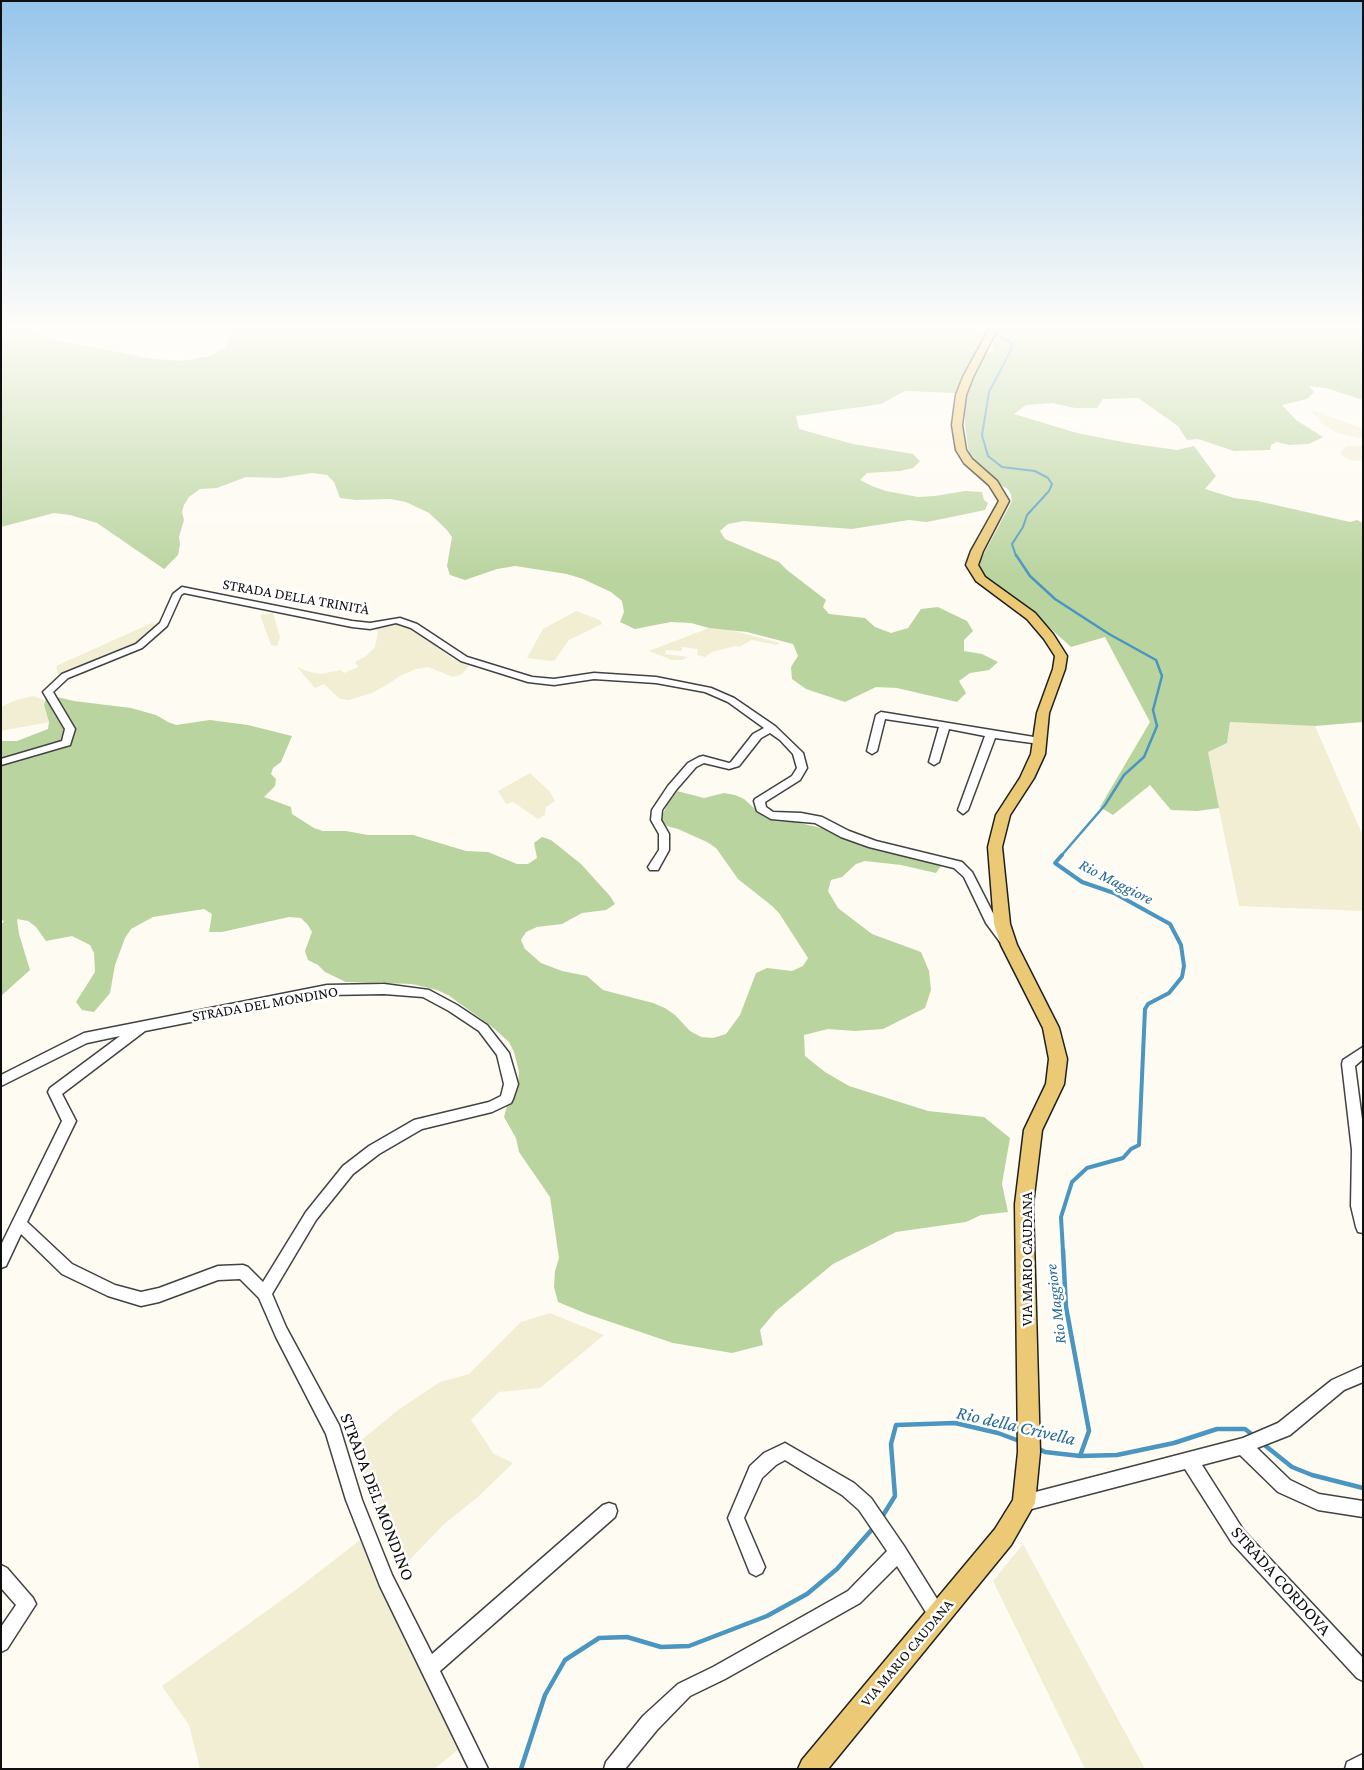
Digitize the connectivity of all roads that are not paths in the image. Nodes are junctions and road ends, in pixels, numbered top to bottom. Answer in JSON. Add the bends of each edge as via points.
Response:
{"nodes":[{"id":1,"x":959,"y":410,"type":"edge"},
{"id":2,"x":945,"y":725,"type":"junction"},
{"id":3,"x":772,"y":728,"type":"junction"},
{"id":4,"x":991,"y":734,"type":"junction"},
{"id":5,"x":1040,"y":740,"type":"junction"},
{"id":6,"x":872,"y":751,"type":"dead end"},
{"id":7,"x":1,"y":762,"type":"edge"},
{"id":8,"x":934,"y":762,"type":"dead end"},
{"id":9,"x":963,"y":810,"type":"dead end"},
{"id":10,"x":654,"y":867,"type":"dead end"},
{"id":11,"x":1010,"y":945,"type":"junction"},
{"id":12,"x":142,"y":1027,"type":"junction"},
{"id":13,"x":1363,"y":1052,"type":"edge"},
{"id":14,"x":1,"y":1081,"type":"edge"},
{"id":15,"x":20,"y":1224,"type":"junction"},
{"id":16,"x":1363,"y":1227,"type":"edge"},
{"id":17,"x":1,"y":1261,"type":"edge"},
{"id":18,"x":264,"y":1293,"type":"junction"},
{"id":19,"x":1363,"y":1374,"type":"edge"},
{"id":20,"x":1247,"y":1445,"type":"junction"},
{"id":21,"x":1189,"y":1460,"type":"junction"},
{"id":22,"x":1024,"y":1503,"type":"junction"},
{"id":23,"x":1363,"y":1510,"type":"edge"},
{"id":24,"x":609,"y":1511,"type":"dead end"},
{"id":25,"x":898,"y":1552,"type":"junction"},
{"id":26,"x":756,"y":1567,"type":"dead end"},
{"id":27,"x":1,"y":1574,"type":"edge"},
{"id":28,"x":938,"y":1616,"type":"junction"},
{"id":29,"x":1,"y":1643,"type":"edge"},
{"id":30,"x":430,"y":1668,"type":"junction"},
{"id":31,"x":1363,"y":1672,"type":"edge"},
{"id":32,"x":1363,"y":1763,"type":"edge"},
{"id":33,"x":479,"y":1769,"type":"edge"},
{"id":34,"x":613,"y":1769,"type":"edge"},
{"id":35,"x":811,"y":1769,"type":"edge"},
{"id":36,"x":1354,"y":1769,"type":"edge"}],
"edges":[{"from":1,"to":5,"type":"main road","name":"VIA MARIO CAUDANA","via":[[957,425],[961,450],[968,461],[993,483],[1004,501],[972,565],[980,579],[1031,616],[1061,656],[1060,669],[1043,713]]},
{"from":2,"to":4,"type":"street"},
{"from":2,"to":6,"type":"street","via":[[881,715]]},
{"from":2,"to":8,"type":"street"},
{"from":3,"to":7,"type":"street","name":"STRADA DELLA TRINITÀ","via":[[731,700],[708,690],[656,680],[594,676],[541,682],[464,659],[414,626],[397,620],[370,626],[352,624],[182,590],[177,594],[164,624],[139,646],[65,676],[48,692],[70,728],[66,743]]},
{"from":3,"to":10,"type":"street","via":[[757,736],[735,764],[729,766],[703,759],[692,765],[672,788],[657,810],[656,820],[664,834],[664,850]]},
{"from":3,"to":11,"type":"street","name":"STRADA DELLA TRINITÀ","via":[[798,753],[802,768],[796,778],[759,801],[761,808],[771,815],[818,820],[873,844],[958,865],[968,875],[992,923]]},
{"from":4,"to":5,"type":"street"},
{"from":4,"to":9,"type":"street"},
{"from":5,"to":11,"type":"main road","name":"VIA MARIO CAUDANA","via":[[1038,754],[1003,815],[994,848],[1002,924]]},
{"from":11,"to":22,"type":"main road","name":"VIA MARIO CAUDANA","via":[[1051,1028],[1058,1059],[1055,1084],[1033,1130],[1024,1204],[1028,1444]]},
{"from":12,"to":14,"type":"street","name":"STRADA DEL MONDINO","via":[[84,1038]]},
{"from":12,"to":15,"type":"street","name":"STRADA DEL MONDINO","via":[[55,1092],[69,1121]]},
{"from":12,"to":18,"type":"street","name":"STRADA DEL MONDINO","via":[[328,990],[384,989],[425,993],[446,1004],[484,1028],[503,1053],[511,1084],[506,1099],[492,1108],[419,1124],[374,1150],[348,1170],[311,1216]]},
{"from":13,"to":16,"type":"street","via":[[1348,1064],[1359,1150],[1358,1206]]},
{"from":15,"to":17,"type":"street","name":"STRADA DEL MONDINO"},
{"from":15,"to":18,"type":"street","name":"STRADA DEL MONDINO","via":[[67,1269],[113,1291],[141,1300],[218,1273],[243,1272]]},
{"from":18,"to":30,"type":"street","name":"STRADA DEL MONDINO","via":[[333,1431],[354,1500],[386,1580]]},
{"from":19,"to":20,"type":"street","via":[[1338,1385],[1284,1429]]},
{"from":20,"to":21,"type":"street"},
{"from":20,"to":23,"type":"street","via":[[1284,1486],[1318,1502]]},
{"from":21,"to":22,"type":"street"},
{"from":21,"to":31,"type":"street","name":"STRADA CORDOVA","via":[[1238,1538]]},
{"from":22,"to":28,"type":"main road","name":"VIA MARIO CAUDANA","via":[[1004,1537]]},
{"from":24,"to":30,"type":"street"},
{"from":25,"to":26,"type":"street","via":[[865,1504],[785,1452],[770,1459],[756,1472],[736,1518]]},
{"from":25,"to":28,"type":"street"},
{"from":25,"to":34,"type":"street","via":[[854,1597],[719,1674],[684,1690],[650,1724]]},
{"from":27,"to":29,"type":"street","via":[[27,1604]]},
{"from":28,"to":35,"type":"main road","name":"VIA MARIO CAUDANA"},
{"from":30,"to":33,"type":"street","name":"STRADA DEL MONDINO"},
{"from":32,"to":36,"type":"street"}]}
